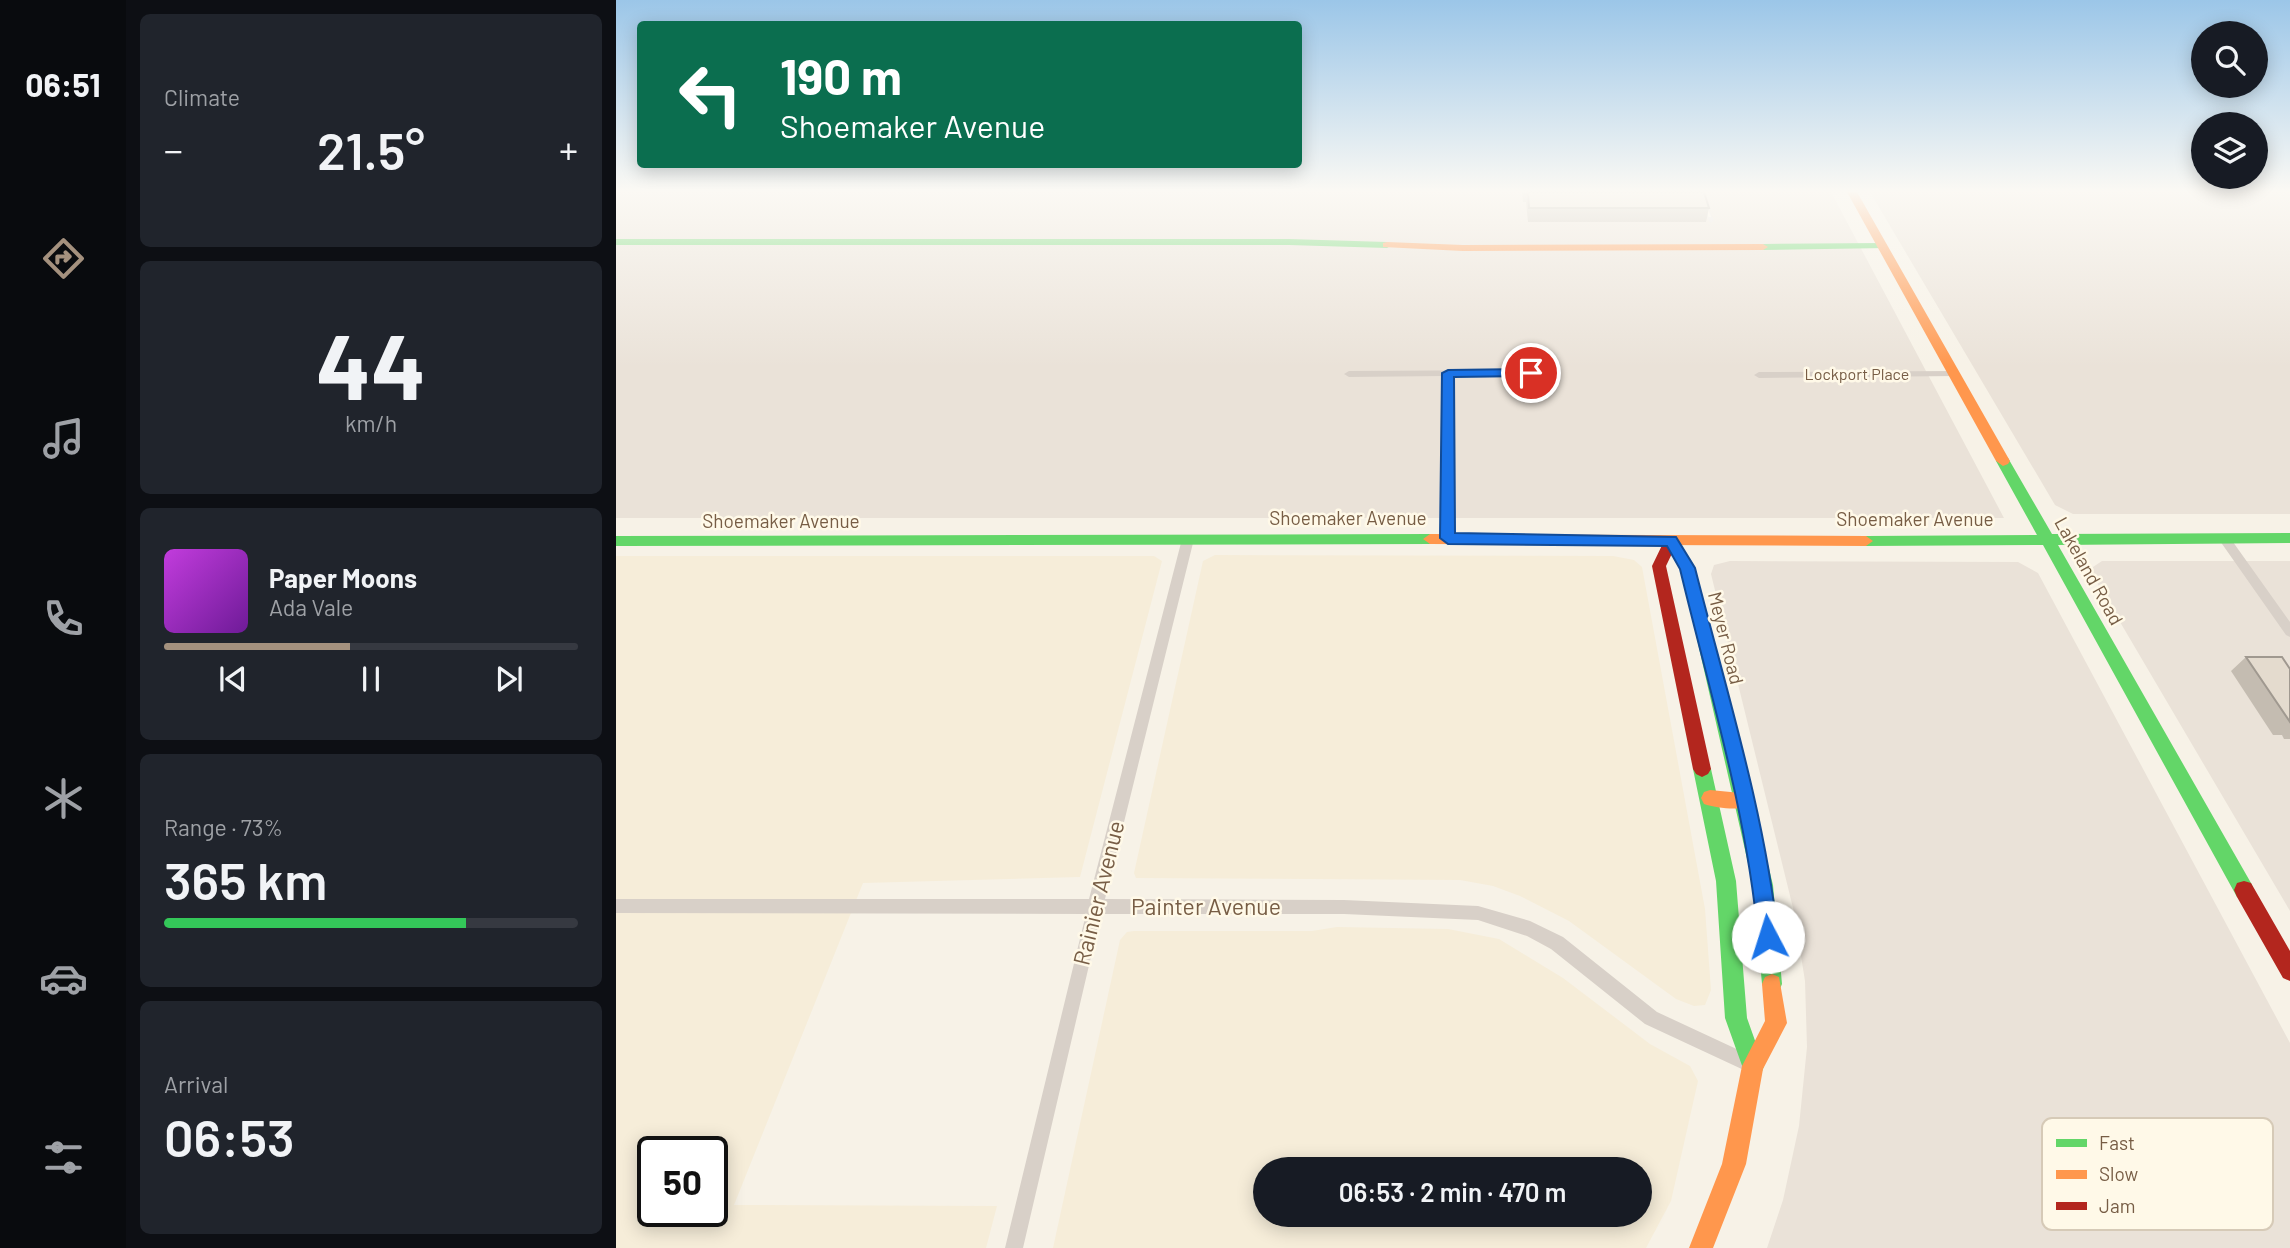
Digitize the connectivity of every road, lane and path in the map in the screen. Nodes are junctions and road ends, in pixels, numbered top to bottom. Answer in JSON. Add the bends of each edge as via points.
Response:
{"nodes":[{"id":1,"x":1884,"y":250,"type":"edge"},
{"id":2,"x":1448,"y":373,"type":"junction"},
{"id":3,"x":1549,"y":373,"type":"dead end"},
{"id":4,"x":1349,"y":374,"type":"dead end"},
{"id":5,"x":1759,"y":374,"type":"dead end"},
{"id":6,"x":1954,"y":374,"type":"junction"},
{"id":7,"x":1188,"y":538,"type":"junction"},
{"id":8,"x":1448,"y":538,"type":"junction"},
{"id":9,"x":2224,"y":538,"type":"junction"},
{"id":10,"x":2290,"y":538,"type":"edge"},
{"id":11,"x":2047,"y":539,"type":"junction"},
{"id":12,"x":616,"y":541,"type":"edge"},
{"id":13,"x":1671,"y":541,"type":"junction"},
{"id":14,"x":2290,"y":632,"type":"edge"},
{"id":15,"x":1710,"y":798,"type":"junction"},
{"id":16,"x":1745,"y":800,"type":"junction"},
{"id":17,"x":616,"y":906,"type":"edge"},
{"id":18,"x":1095,"y":907,"type":"junction"},
{"id":19,"x":2290,"y":971,"type":"edge"},
{"id":20,"x":1753,"y":1066,"type":"junction"},
{"id":21,"x":1014,"y":1248,"type":"edge"},
{"id":22,"x":1700,"y":1248,"type":"edge"}],
"edges":[{"from":1,"to":6,"type":"street","name":"Lakeland Road"},
{"from":2,"to":3,"type":"street"},
{"from":2,"to":4,"type":"street"},
{"from":2,"to":8,"type":"street"},
{"from":5,"to":6,"type":"street","name":"Lockport Place"},
{"from":6,"to":11,"type":"street","name":"Lakeland Road"},
{"from":7,"to":8,"type":"street","name":"Shoemaker Avenue"},
{"from":7,"to":12,"type":"street","name":"Shoemaker Avenue"},
{"from":7,"to":18,"type":"street","name":"Rainier Avenue"},
{"from":8,"to":13,"type":"street","name":"Shoemaker Avenue"},
{"from":9,"to":10,"type":"street","name":"Shoemaker Avenue"},
{"from":9,"to":11,"type":"street","name":"Shoemaker Avenue"},
{"from":9,"to":14,"type":"street"},
{"from":11,"to":13,"type":"street","name":"Shoemaker Avenue"},
{"from":11,"to":19,"type":"street","name":"Lakeland Road"},
{"from":13,"to":15,"type":"street","via":[[1659,566]]},
{"from":13,"to":16,"type":"street","name":"Meyer Road","via":[[1688,568]]},
{"from":15,"to":16,"type":"street"},
{"from":15,"to":20,"type":"street","via":[[1726,881],[1736,1018]]},
{"from":16,"to":20,"type":"street","name":"Meyer Road","via":[[1763,885],[1776,1023]]},
{"from":17,"to":18,"type":"street","name":"Painter Avenue"},
{"from":18,"to":20,"type":"street","name":"Painter Avenue","via":[[1357,907],[1478,913],[1530,929],[1557,943],[1651,1018]]},
{"from":18,"to":21,"type":"street","name":"Rainier Avenue"},
{"from":20,"to":22,"type":"street","name":"Meyer Road","via":[[1734,1164]]}]}
